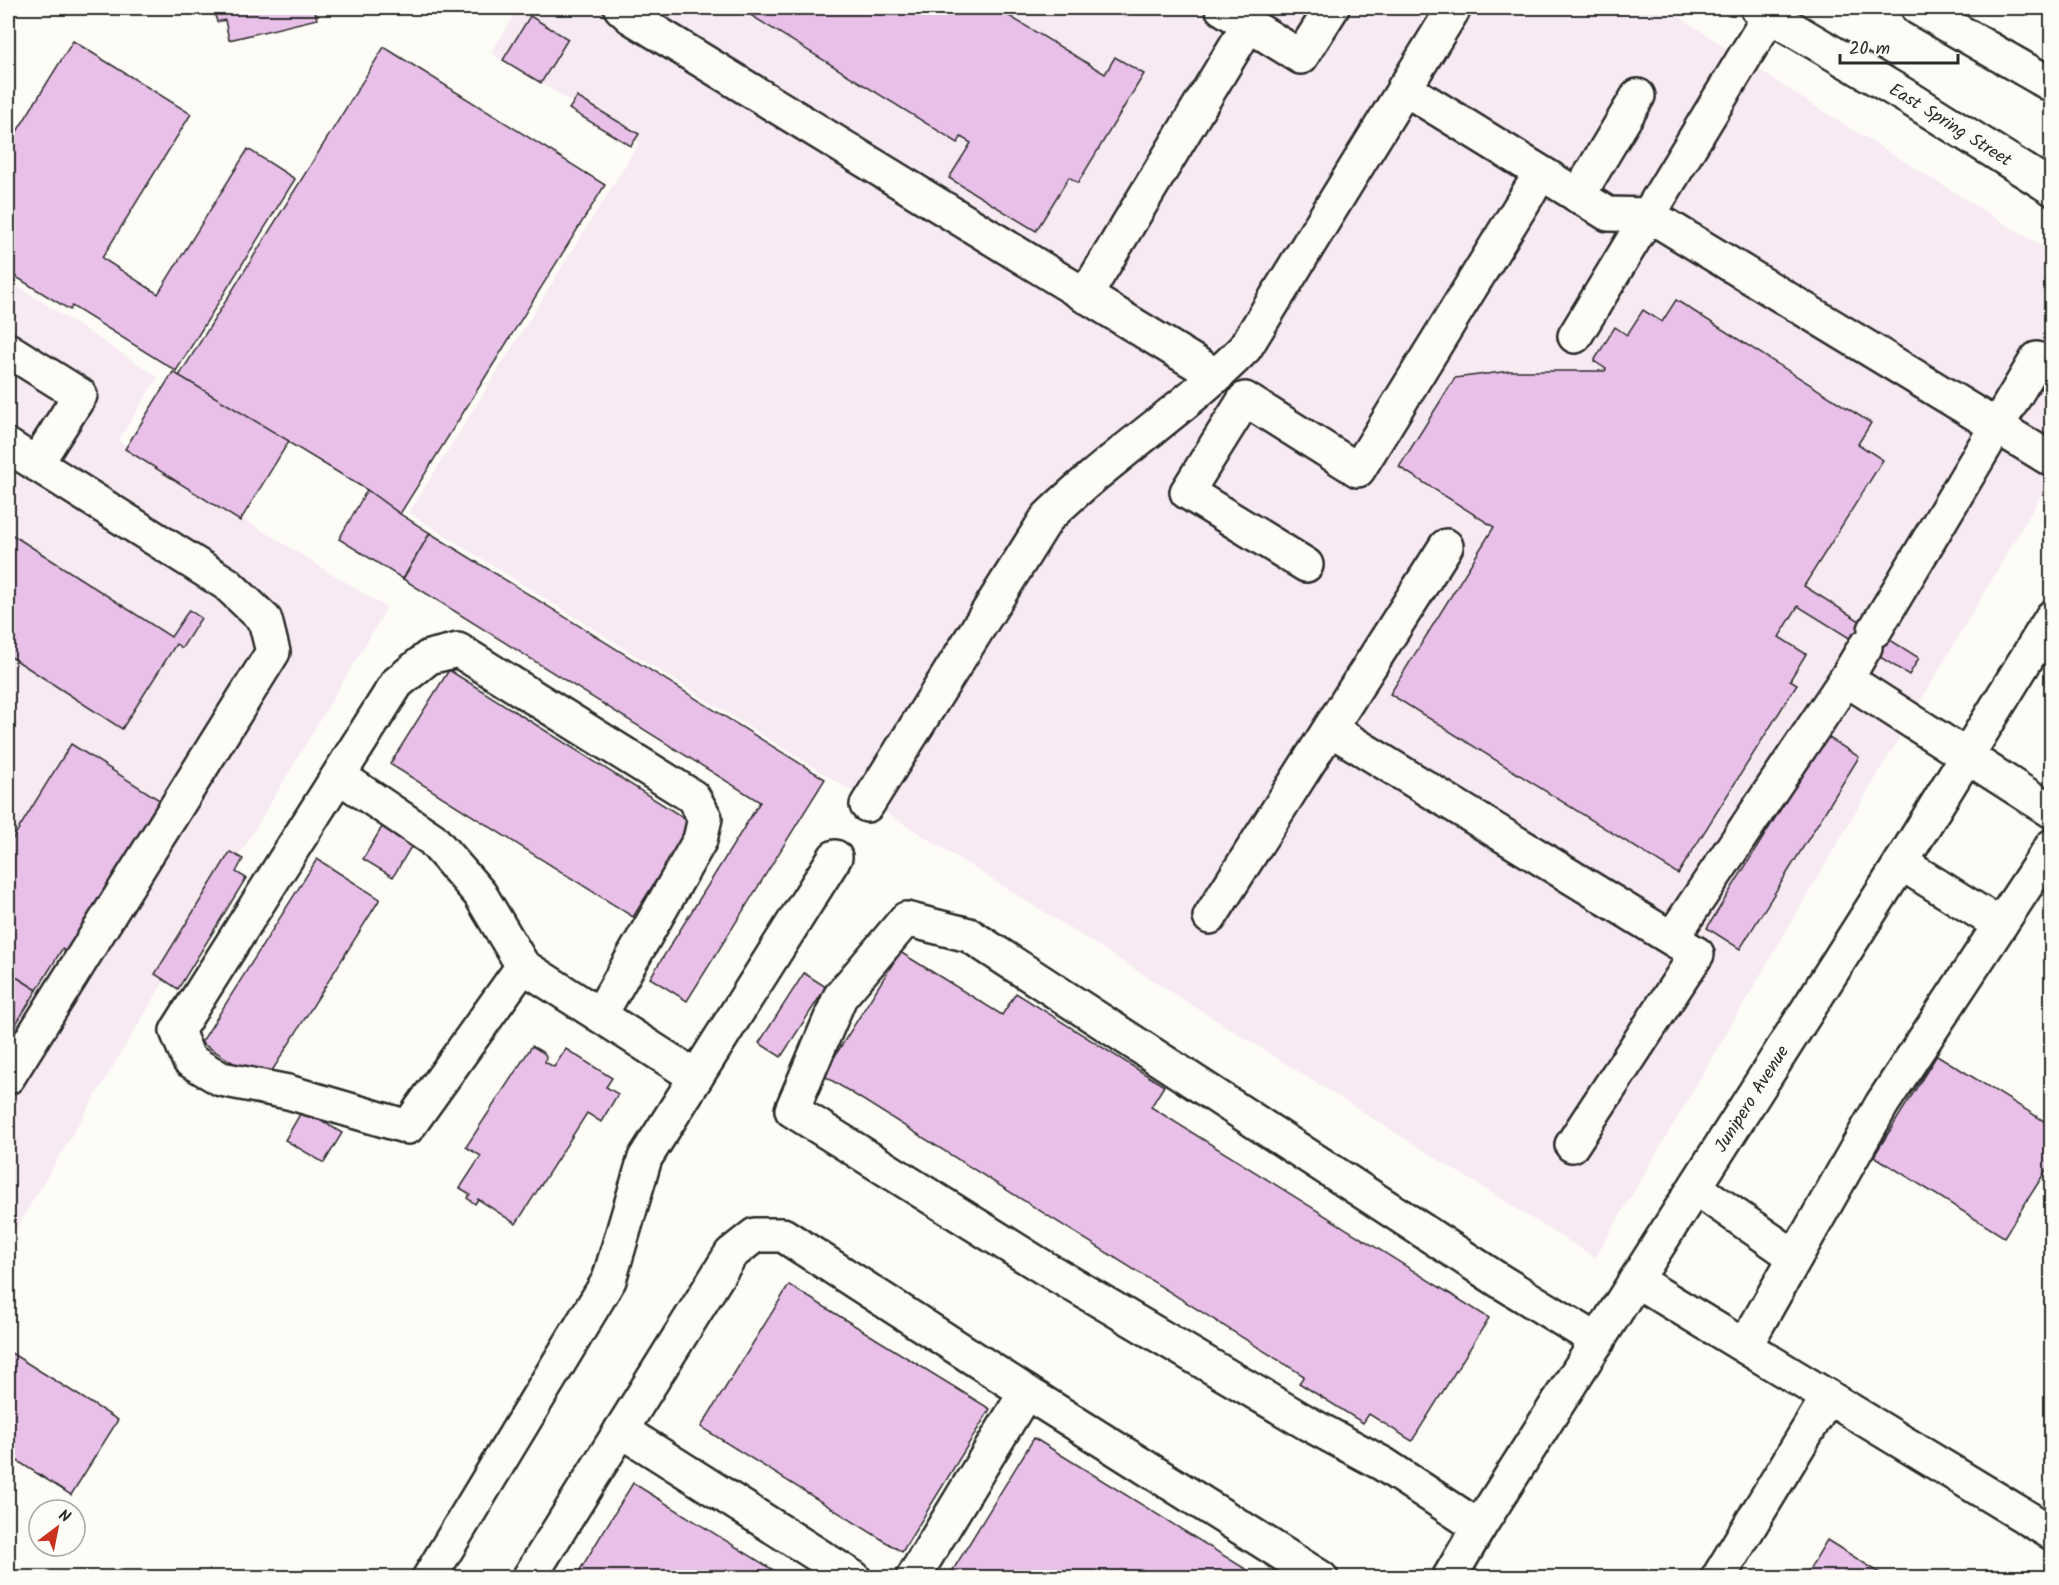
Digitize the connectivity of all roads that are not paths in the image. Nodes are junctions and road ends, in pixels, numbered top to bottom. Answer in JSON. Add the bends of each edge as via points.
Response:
{"nodes":[{"id":1,"x":621,"y":8,"type":"edge"},
{"id":2,"x":1332,"y":8,"type":"edge"},
{"id":3,"x":1454,"y":8,"type":"edge"},
{"id":4,"x":1918,"y":8,"type":"edge"},
{"id":5,"x":1767,"y":10,"type":"edge"},
{"id":6,"x":1235,"y":16,"type":"edge"},
{"id":7,"x":2052,"y":85,"type":"edge"},
{"id":8,"x":1404,"y":88,"type":"junction"},
{"id":9,"x":1638,"y":96,"type":"dead end"},
{"id":10,"x":1541,"y":173,"type":"junction"},
{"id":11,"x":2052,"y":188,"type":"edge"},
{"id":12,"x":1578,"y":196,"type":"junction"},
{"id":13,"x":1649,"y":215,"type":"junction"},
{"id":14,"x":1085,"y":296,"type":"junction"},
{"id":15,"x":1575,"y":336,"type":"dead end"},
{"id":16,"x":8,"y":350,"type":"edge"},
{"id":17,"x":2037,"y":359,"type":"dead end"},
{"id":18,"x":1217,"y":376,"type":"junction"},
{"id":19,"x":1996,"y":427,"type":"junction"},
{"id":20,"x":8,"y":446,"type":"edge"},
{"id":21,"x":2052,"y":460,"type":"edge"},
{"id":22,"x":36,"y":464,"type":"junction"},
{"id":23,"x":1446,"y":546,"type":"dead end"},
{"id":24,"x":1306,"y":565,"type":"dead end"},
{"id":25,"x":2052,"y":617,"type":"edge"},
{"id":26,"x":1846,"y":679,"type":"junction"},
{"id":27,"x":1330,"y":729,"type":"junction"},
{"id":28,"x":1966,"y":757,"type":"junction"},
{"id":29,"x":339,"y":776,"type":"junction"},
{"id":30,"x":867,"y":805,"type":"dead end"},
{"id":31,"x":2052,"y":811,"type":"edge"},
{"id":32,"x":2052,"y":846,"type":"edge"},
{"id":33,"x":835,"y":857,"type":"dead end"},
{"id":34,"x":1901,"y":863,"type":"junction"},
{"id":35,"x":1210,"y":917,"type":"dead end"},
{"id":36,"x":2000,"y":925,"type":"junction"},
{"id":37,"x":1672,"y":938,"type":"junction"},
{"id":38,"x":523,"y":966,"type":"junction"},
{"id":39,"x":600,"y":1015,"type":"junction"},
{"id":40,"x":8,"y":1077,"type":"edge"},
{"id":41,"x":696,"y":1077,"type":"junction"},
{"id":42,"x":1572,"y":1145,"type":"dead end"},
{"id":43,"x":1696,"y":1188,"type":"junction"},
{"id":44,"x":1795,"y":1257,"type":"junction"},
{"id":45,"x":1637,"y":1281,"type":"junction"},
{"id":46,"x":1598,"y":1341,"type":"junction"},
{"id":47,"x":1745,"y":1346,"type":"junction"},
{"id":48,"x":1026,"y":1392,"type":"junction"},
{"id":49,"x":1828,"y":1397,"type":"junction"},
{"id":50,"x":621,"y":1430,"type":"junction"},
{"id":51,"x":1479,"y":1527,"type":"junction"},
{"id":52,"x":2052,"y":1533,"type":"edge"},
{"id":53,"x":840,"y":1574,"type":"edge"},
{"id":54,"x":429,"y":1578,"type":"edge"},
{"id":55,"x":529,"y":1578,"type":"edge"},
{"id":56,"x":914,"y":1578,"type":"edge"},
{"id":57,"x":1321,"y":1578,"type":"edge"},
{"id":58,"x":1449,"y":1578,"type":"edge"},
{"id":59,"x":1718,"y":1578,"type":"edge"}],
"edges":[{"from":1,"to":14,"type":"street"},
{"from":2,"to":6,"type":"street","via":[[1301,57]]},
{"from":3,"to":8,"type":"street"},
{"from":4,"to":7,"type":"street"},
{"from":5,"to":11,"type":"street","name":"East Spring Street"},
{"from":5,"to":13,"type":"street"},
{"from":6,"to":14,"type":"street"},
{"from":8,"to":10,"type":"street"},
{"from":8,"to":18,"type":"street","via":[[1245,348]]},
{"from":9,"to":12,"type":"street"},
{"from":10,"to":12,"type":"street"},
{"from":10,"to":24,"type":"street","via":[[1358,470],[1245,399],[1187,492]]},
{"from":12,"to":13,"type":"street","via":[[1608,214]]},
{"from":13,"to":15,"type":"street"},
{"from":13,"to":19,"type":"street"},
{"from":14,"to":18,"type":"street"},
{"from":16,"to":22,"type":"street","via":[[80,395]]},
{"from":17,"to":19,"type":"street"},
{"from":18,"to":30,"type":"street","via":[[1074,491],[1047,518]]},
{"from":19,"to":21,"type":"street"},
{"from":19,"to":26,"type":"street"},
{"from":20,"to":22,"type":"street"},
{"from":22,"to":40,"type":"street","via":[[227,584],[265,620],[273,652]]},
{"from":23,"to":27,"type":"street"},
{"from":25,"to":28,"type":"street","name":"Junipero Avenue"},
{"from":26,"to":28,"type":"street"},
{"from":26,"to":37,"type":"street"},
{"from":27,"to":35,"type":"street"},
{"from":27,"to":37,"type":"street"},
{"from":28,"to":31,"type":"street"},
{"from":28,"to":34,"type":"street","name":"Junipero Avenue"},
{"from":29,"to":38,"type":"street","via":[[432,838],[480,894]]},
{"from":29,"to":38,"type":"street","via":[[177,1031],[189,1060],[221,1078],[288,1092],[408,1127]]},
{"from":29,"to":39,"type":"street","via":[[397,683],[429,657],[458,650],[693,797],[705,818],[700,840]]},
{"from":32,"to":36,"type":"street"},
{"from":33,"to":41,"type":"street"},
{"from":34,"to":36,"type":"street"},
{"from":34,"to":43,"type":"street","name":"Junipero Avenue"},
{"from":36,"to":44,"type":"street","via":[[1882,1104]]},
{"from":37,"to":42,"type":"street","via":[[1697,954]]},
{"from":38,"to":39,"type":"street"},
{"from":39,"to":41,"type":"street"},
{"from":41,"to":54,"type":"street","via":[[645,1158],[609,1280]]},
{"from":43,"to":44,"type":"street"},
{"from":43,"to":45,"type":"street","name":"Junipero Avenue"},
{"from":44,"to":47,"type":"street"},
{"from":45,"to":46,"type":"street","name":"Junipero Avenue"},
{"from":45,"to":47,"type":"street"},
{"from":46,"to":51,"type":"street","name":"Junipero Avenue"},
{"from":46,"to":51,"type":"street","via":[[969,935],[906,919],[840,997],[792,1110],[1043,1267],[1383,1464]]},
{"from":47,"to":49,"type":"street"},
{"from":48,"to":50,"type":"street","via":[[783,1235],[755,1235],[731,1254]]},
{"from":48,"to":56,"type":"street"},
{"from":48,"to":57,"type":"street"},
{"from":49,"to":52,"type":"street"},
{"from":49,"to":59,"type":"street"},
{"from":50,"to":53,"type":"street"},
{"from":50,"to":55,"type":"street"},
{"from":51,"to":58,"type":"street","name":"Junipero Avenue"}]}
